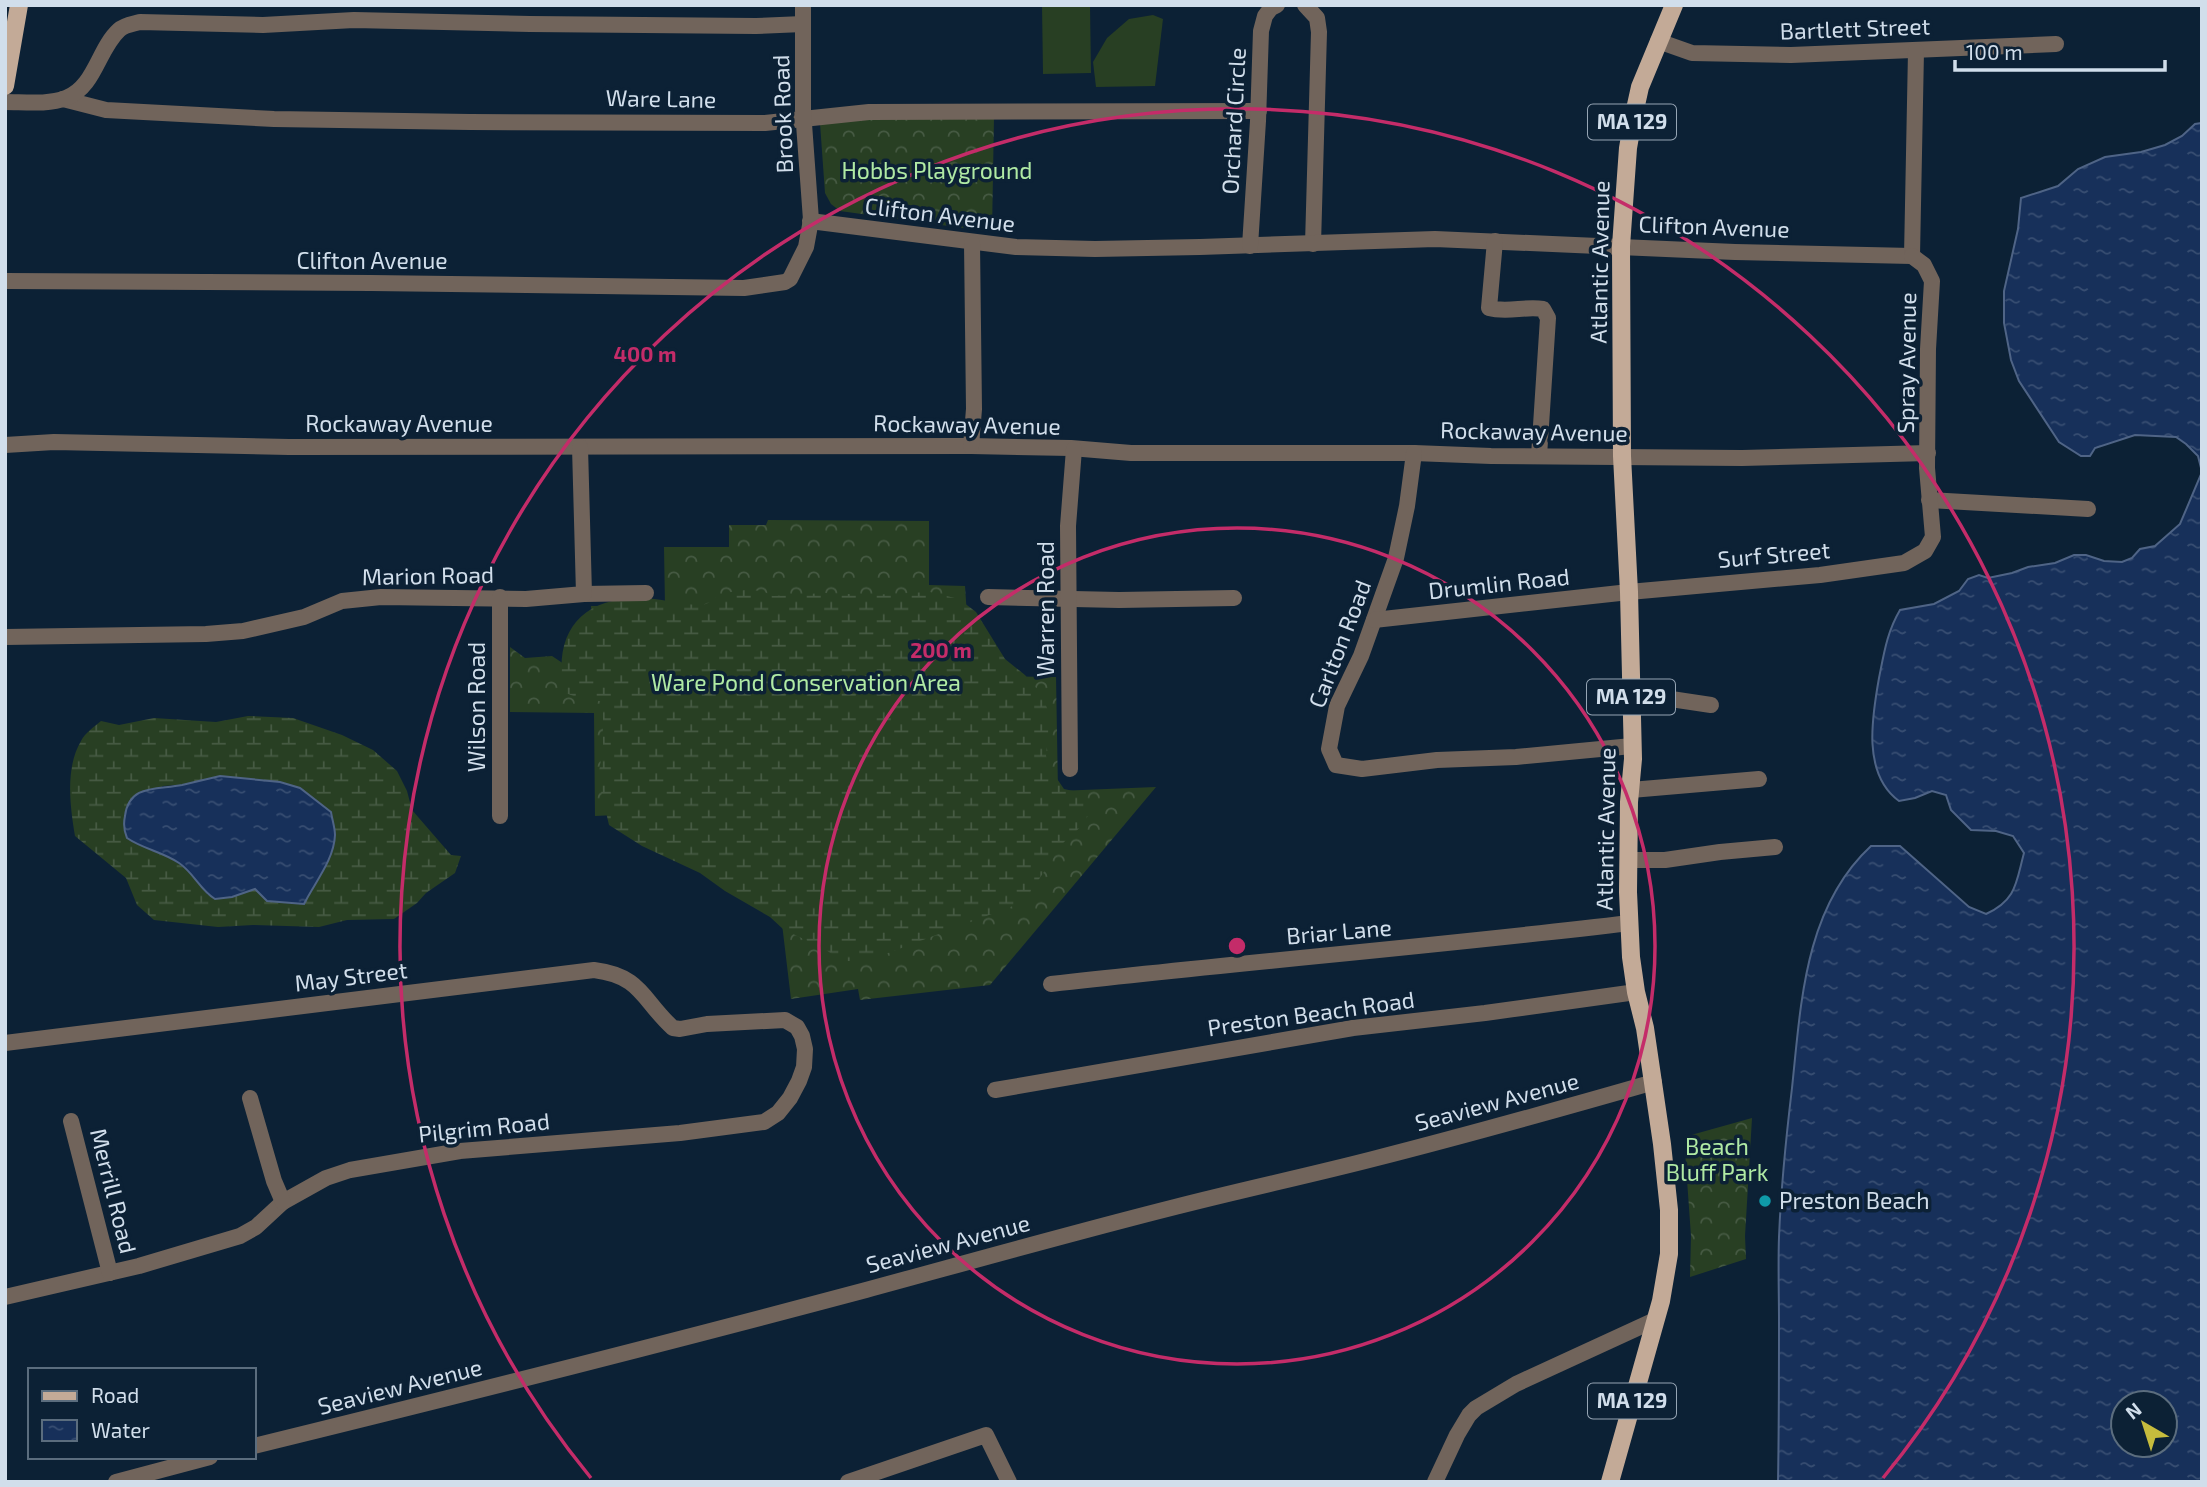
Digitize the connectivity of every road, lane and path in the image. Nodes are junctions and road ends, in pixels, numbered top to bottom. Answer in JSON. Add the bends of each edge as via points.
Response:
{"nodes":[{"id":1,"x":803,"y":5,"type":"edge"},
{"id":2,"x":1277,"y":5,"type":"edge"},
{"id":3,"x":1305,"y":5,"type":"edge"},
{"id":4,"x":1674,"y":5,"type":"edge"},
{"id":5,"x":14,"y":13,"type":"edge"},
{"id":6,"x":803,"y":24,"type":"junction"},
{"id":7,"x":1658,"y":41,"type":"junction"},
{"id":8,"x":2056,"y":44,"type":"dead end"},
{"id":9,"x":1916,"y":51,"type":"junction"},
{"id":10,"x":5,"y":86,"type":"edge"},
{"id":11,"x":63,"y":99,"type":"junction"},
{"id":12,"x":5,"y":102,"type":"edge"},
{"id":13,"x":1259,"y":111,"type":"junction"},
{"id":14,"x":803,"y":119,"type":"junction"},
{"id":15,"x":810,"y":221,"type":"junction"},
{"id":16,"x":1495,"y":241,"type":"junction"},
{"id":17,"x":972,"y":243,"type":"junction"},
{"id":18,"x":1313,"y":244,"type":"junction"},
{"id":19,"x":1250,"y":246,"type":"junction"},
{"id":20,"x":1622,"y":246,"type":"junction"},
{"id":21,"x":1912,"y":256,"type":"junction"},
{"id":22,"x":5,"y":281,"type":"edge"},
{"id":23,"x":5,"y":445,"type":"edge"},
{"id":24,"x":971,"y":446,"type":"junction"},
{"id":25,"x":580,"y":447,"type":"junction"},
{"id":26,"x":1073,"y":449,"type":"junction"},
{"id":27,"x":1414,"y":453,"type":"junction"},
{"id":28,"x":1928,"y":453,"type":"junction"},
{"id":29,"x":1539,"y":456,"type":"junction"},
{"id":30,"x":1622,"y":456,"type":"junction"},
{"id":31,"x":1929,"y":500,"type":"junction"},
{"id":32,"x":2088,"y":509,"type":"dead end"},
{"id":33,"x":1921,"y":553,"type":"joint"},
{"id":34,"x":1629,"y":592,"type":"junction"},
{"id":35,"x":646,"y":593,"type":"dead end"},
{"id":36,"x":583,"y":594,"type":"junction"},
{"id":37,"x":500,"y":597,"type":"junction"},
{"id":38,"x":988,"y":597,"type":"dead end"},
{"id":39,"x":1234,"y":598,"type":"dead end"},
{"id":40,"x":1069,"y":600,"type":"junction"},
{"id":41,"x":1374,"y":621,"type":"junction"},
{"id":42,"x":5,"y":637,"type":"edge"},
{"id":43,"x":1630,"y":693,"type":"junction"},
{"id":44,"x":1711,"y":705,"type":"dead end"},
{"id":45,"x":1632,"y":746,"type":"junction"},
{"id":46,"x":1070,"y":769,"type":"dead end"},
{"id":47,"x":1759,"y":779,"type":"dead end"},
{"id":48,"x":1631,"y":790,"type":"junction"},
{"id":49,"x":500,"y":817,"type":"dead end"},
{"id":50,"x":1775,"y":847,"type":"dead end"},
{"id":51,"x":1629,"y":859,"type":"junction"},
{"id":52,"x":1630,"y":923,"type":"junction"},
{"id":53,"x":1051,"y":984,"type":"dead end"},
{"id":54,"x":1636,"y":992,"type":"junction"},
{"id":55,"x":680,"y":1029,"type":"joint"},
{"id":56,"x":5,"y":1043,"type":"edge"},
{"id":57,"x":1654,"y":1082,"type":"junction"},
{"id":58,"x":995,"y":1090,"type":"dead end"},
{"id":59,"x":250,"y":1098,"type":"dead end"},
{"id":60,"x":71,"y":1121,"type":"dead end"},
{"id":61,"x":283,"y":1202,"type":"junction"},
{"id":62,"x":110,"y":1273,"type":"junction"},
{"id":63,"x":5,"y":1297,"type":"edge"},
{"id":64,"x":1655,"y":1320,"type":"junction"},
{"id":65,"x":256,"y":1446,"type":"edge"},
{"id":66,"x":202,"y":1459,"type":"edge"},
{"id":67,"x":116,"y":1482,"type":"edge"},
{"id":68,"x":848,"y":1482,"type":"edge"},
{"id":69,"x":1009,"y":1482,"type":"edge"},
{"id":70,"x":1435,"y":1482,"type":"edge"},
{"id":71,"x":1610,"y":1482,"type":"edge"}],
"edges":[{"from":1,"to":6,"type":"street","name":"Brook Road"},
{"from":2,"to":13,"type":"street","name":"Orchard Circle","via":[[1265,16],[1261,31]]},
{"from":3,"to":18,"type":"street","via":[[1317,18],[1319,32]]},
{"from":4,"to":7,"type":"main road","name":"Atlantic Avenue","number":"MA 129"},
{"from":5,"to":10,"type":"main road"},
{"from":6,"to":11,"type":"street","via":[[140,22],[121,27],[79,91]]},
{"from":6,"to":14,"type":"street","name":"Brook Road"},
{"from":7,"to":9,"type":"street","name":"Bartlett Street","via":[[1692,53]]},
{"from":7,"to":20,"type":"main road","name":"Atlantic Avenue","number":"MA 129","via":[[1640,87],[1628,148]]},
{"from":8,"to":9,"type":"street","name":"Bartlett Street"},
{"from":9,"to":21,"type":"street"},
{"from":11,"to":12,"type":"street","name":"Ware Lane"},
{"from":11,"to":14,"type":"street","name":"Ware Lane","via":[[106,110],[274,118],[752,123]]},
{"from":13,"to":14,"type":"street","name":"Ware Lane","via":[[869,112]]},
{"from":13,"to":19,"type":"street","name":"Orchard Circle"},
{"from":14,"to":15,"type":"street","name":"Brook Road"},
{"from":15,"to":17,"type":"street","name":"Clifton Avenue"},
{"from":15,"to":22,"type":"street","name":"Clifton Avenue","via":[[806,247],[790,278],[744,288]]},
{"from":16,"to":18,"type":"street","name":"Clifton Avenue"},
{"from":16,"to":20,"type":"street","name":"Clifton Avenue"},
{"from":16,"to":29,"type":"street","via":[[1489,308],[1543,309],[1548,318]]},
{"from":17,"to":19,"type":"street","name":"Clifton Avenue","via":[[1095,249]]},
{"from":17,"to":24,"type":"street"},
{"from":18,"to":19,"type":"street","name":"Clifton Avenue"},
{"from":20,"to":21,"type":"street","name":"Clifton Avenue"},
{"from":20,"to":30,"type":"main road","name":"Atlantic Avenue","number":"MA 129"},
{"from":21,"to":28,"type":"street","name":"Spray Avenue","via":[[1924,265],[1932,281]]},
{"from":23,"to":25,"type":"street","name":"Rockaway Avenue"},
{"from":24,"to":25,"type":"street","name":"Rockaway Avenue"},
{"from":24,"to":26,"type":"street","name":"Rockaway Avenue"},
{"from":25,"to":36,"type":"street"},
{"from":26,"to":27,"type":"street","name":"Rockaway Avenue"},
{"from":26,"to":40,"type":"street","name":"Warren Road"},
{"from":27,"to":29,"type":"street","name":"Rockaway Avenue"},
{"from":27,"to":41,"type":"street","name":"Carlton Road","via":[[1396,558]]},
{"from":28,"to":30,"type":"street","name":"Rockaway Avenue"},
{"from":28,"to":31,"type":"street","name":"Spray Avenue"},
{"from":29,"to":30,"type":"street","name":"Rockaway Avenue"},
{"from":30,"to":34,"type":"main road","name":"Atlantic Avenue","number":"MA 129"},
{"from":31,"to":32,"type":"street"},
{"from":31,"to":33,"type":"street","name":"Spray Avenue","via":[[1933,537]]},
{"from":33,"to":34,"type":"street","name":"Surf Street","via":[[1904,563],[1874,568]]},
{"from":34,"to":41,"type":"street","name":"Drumlin Road"},
{"from":34,"to":43,"type":"main road","name":"Atlantic Avenue","number":"MA 129"},
{"from":35,"to":36,"type":"street","name":"Marion Road"},
{"from":36,"to":37,"type":"street","name":"Marion Road"},
{"from":37,"to":42,"type":"street","name":"Marion Road","via":[[342,601],[267,627],[206,634]]},
{"from":37,"to":49,"type":"street","name":"Wilson Road"},
{"from":38,"to":40,"type":"street"},
{"from":39,"to":40,"type":"street"},
{"from":40,"to":46,"type":"street","name":"Warren Road"},
{"from":41,"to":45,"type":"street","name":"Carlton Road","via":[[1337,706],[1329,749],[1336,765],[1362,769]]},
{"from":43,"to":44,"type":"street"},
{"from":43,"to":45,"type":"main road","name":"Atlantic Avenue","number":"MA 129"},
{"from":45,"to":48,"type":"main road","name":"Atlantic Avenue","number":"MA 129"},
{"from":47,"to":48,"type":"street"},
{"from":48,"to":51,"type":"main road","name":"Atlantic Avenue","number":"MA 129"},
{"from":50,"to":51,"type":"street","via":[[1665,860]]},
{"from":51,"to":52,"type":"main road","name":"Atlantic Avenue","number":"MA 129"},
{"from":52,"to":53,"type":"street","name":"Briar Lane"},
{"from":52,"to":54,"type":"main road","name":"Atlantic Avenue","number":"MA 129"},
{"from":54,"to":57,"type":"main road","name":"Atlantic Avenue","number":"MA 129"},
{"from":54,"to":58,"type":"street","name":"Preston Beach Road","via":[[1353,1028]]},
{"from":55,"to":56,"type":"street","name":"May Street","via":[[673,1028],[633,984],[613,972],[594,970]]},
{"from":55,"to":61,"type":"street","name":"Pilgrim Road","via":[[785,1020],[797,1027],[805,1049],[804,1067],[790,1098],[764,1122],[460,1151],[350,1170]]},
{"from":57,"to":64,"type":"main road","name":"Atlantic Avenue","number":"MA 129","via":[[1670,1236],[1668,1268]]},
{"from":57,"to":65,"type":"street","name":"Seaview Avenue","via":[[1371,1160]]},
{"from":59,"to":61,"type":"street"},
{"from":60,"to":62,"type":"street","name":"Merrill Road"},
{"from":61,"to":62,"type":"street","name":"Pilgrim Road","via":[[240,1236]]},
{"from":62,"to":63,"type":"street","name":"Pilgrim Road"},
{"from":64,"to":70,"type":"street","via":[[1526,1380],[1476,1409],[1457,1435]]},
{"from":64,"to":71,"type":"main road","name":"Atlantic Avenue","number":"MA 129"},
{"from":66,"to":67,"type":"street"},
{"from":68,"to":69,"type":"street","via":[[986,1435]]}]}
